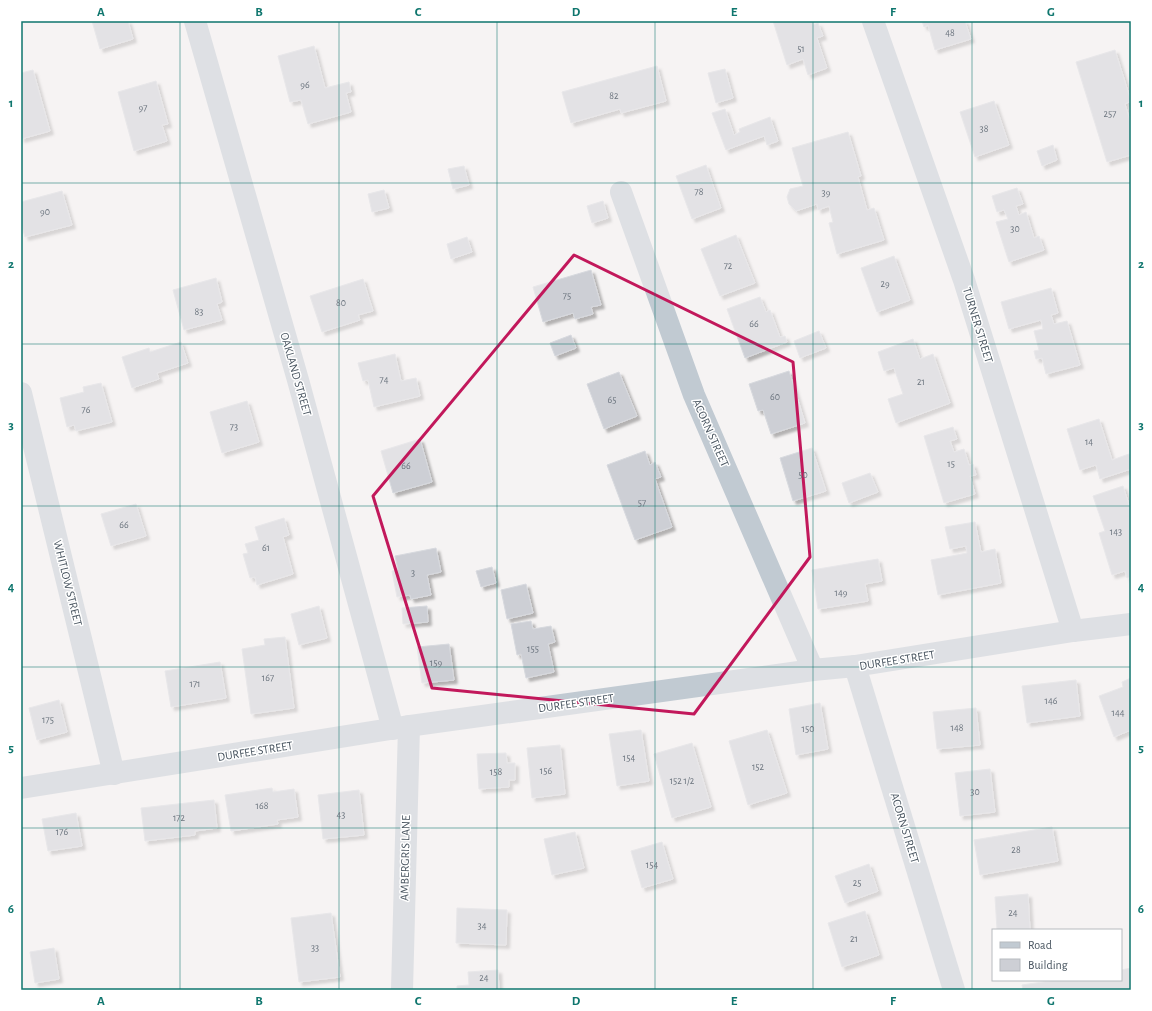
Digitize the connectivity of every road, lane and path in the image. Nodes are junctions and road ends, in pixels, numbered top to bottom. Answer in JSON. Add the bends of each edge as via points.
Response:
{"nodes":[{"id":1,"x":873,"y":21,"type":"edge"},
{"id":2,"x":197,"y":22,"type":"edge"},
{"id":3,"x":621,"y":192,"type":"dead end"},
{"id":4,"x":21,"y":393,"type":"edge"},
{"id":5,"x":1131,"y":624,"type":"edge"},
{"id":6,"x":1073,"y":631,"type":"junction"},
{"id":7,"x":855,"y":666,"type":"junction"},
{"id":8,"x":814,"y":670,"type":"junction"},
{"id":9,"x":401,"y":728,"type":"junction"},
{"id":10,"x":114,"y":774,"type":"junction"},
{"id":11,"x":21,"y":788,"type":"edge"},
{"id":12,"x":402,"y":990,"type":"edge"},
{"id":13,"x":954,"y":990,"type":"edge"}],
"edges":[{"from":1,"to":6,"type":"street","name":"TURNER STREET","via":[[964,280]]},
{"from":2,"to":9,"type":"street","name":"OAKLAND STREET","via":[[298,380]]},
{"from":3,"to":8,"type":"street","name":"ACORN STREET","via":[[694,395]]},
{"from":4,"to":10,"type":"street","name":"WHITLOW STREET"},
{"from":5,"to":6,"type":"street","name":"DURFEE STREET"},
{"from":6,"to":7,"type":"street","name":"DURFEE STREET"},
{"from":7,"to":8,"type":"street","name":"DURFEE STREET"},
{"from":7,"to":13,"type":"street","name":"ACORN STREET"},
{"from":8,"to":9,"type":"street","name":"DURFEE STREET"},
{"from":9,"to":10,"type":"street","name":"DURFEE STREET"},
{"from":9,"to":12,"type":"street","name":"AMBERGRIS LANE"},
{"from":10,"to":11,"type":"street","name":"DURFEE STREET"}]}
